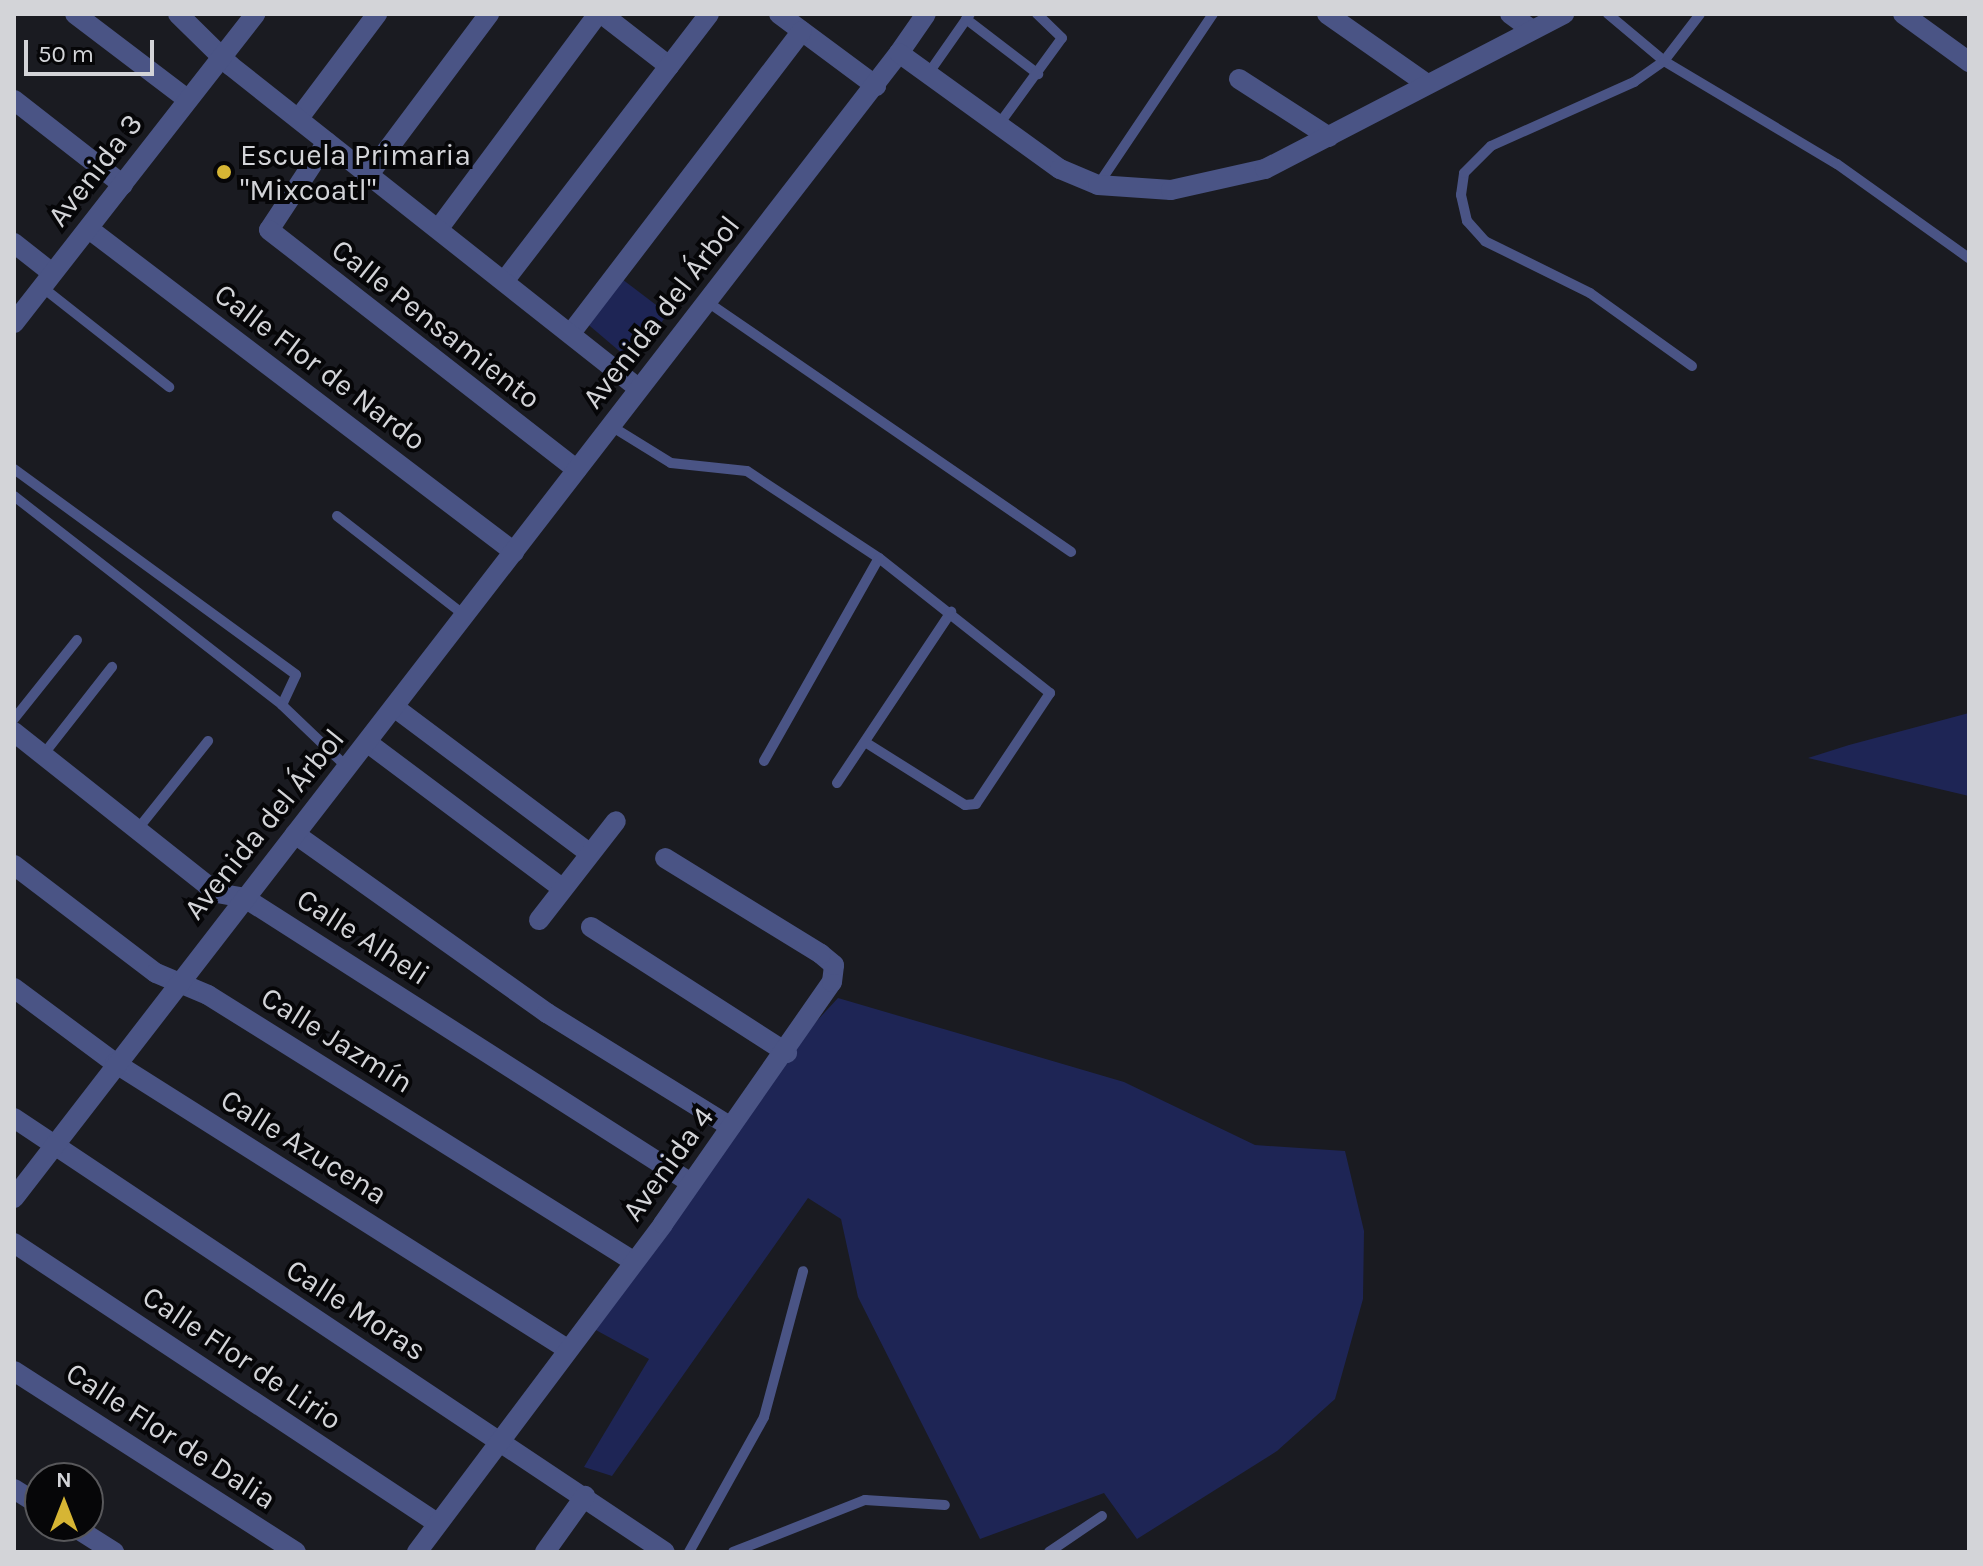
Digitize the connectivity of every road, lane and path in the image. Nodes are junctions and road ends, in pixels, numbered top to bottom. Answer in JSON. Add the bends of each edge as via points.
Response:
{"nodes":[{"id":1,"x":75,"y":14,"type":"edge"},
{"id":2,"x":178,"y":14,"type":"edge"},
{"id":3,"x":255,"y":14,"type":"edge"},
{"id":4,"x":377,"y":14,"type":"edge"},
{"id":5,"x":489,"y":14,"type":"edge"},
{"id":6,"x":600,"y":14,"type":"edge"},
{"id":7,"x":709,"y":14,"type":"edge"},
{"id":8,"x":779,"y":14,"type":"edge"},
{"id":9,"x":926,"y":14,"type":"edge"},
{"id":10,"x":1037,"y":14,"type":"edge"},
{"id":11,"x":1213,"y":14,"type":"edge"},
{"id":12,"x":1327,"y":14,"type":"edge"},
{"id":13,"x":1510,"y":14,"type":"edge"},
{"id":14,"x":1608,"y":14,"type":"edge"},
{"id":15,"x":1700,"y":14,"type":"edge"},
{"id":16,"x":1903,"y":14,"type":"edge"},
{"id":17,"x":968,"y":16,"type":"edge"},
{"id":18,"x":1555,"y":16,"type":"edge"},
{"id":19,"x":1532,"y":30,"type":"junction"},
{"id":20,"x":802,"y":31,"type":"junction"},
{"id":21,"x":899,"y":53,"type":"junction"},
{"id":22,"x":224,"y":55,"type":"junction"},
{"id":23,"x":1664,"y":61,"type":"junction"},
{"id":24,"x":1969,"y":62,"type":"edge"},
{"id":25,"x":669,"y":66,"type":"junction"},
{"id":26,"x":928,"y":74,"type":"junction"},
{"id":27,"x":1038,"y":74,"type":"junction"},
{"id":28,"x":1239,"y":79,"type":"dead end"},
{"id":29,"x":1427,"y":84,"type":"junction"},
{"id":30,"x":876,"y":86,"type":"junction"},
{"id":31,"x":187,"y":99,"type":"junction"},
{"id":32,"x":14,"y":100,"type":"edge"},
{"id":33,"x":299,"y":118,"type":"junction"},
{"id":34,"x":996,"y":128,"type":"junction"},
{"id":35,"x":1329,"y":137,"type":"junction"},
{"id":36,"x":327,"y":142,"type":"junction"},
{"id":37,"x":370,"y":173,"type":"junction"},
{"id":38,"x":123,"y":185,"type":"junction"},
{"id":39,"x":1098,"y":185,"type":"junction"},
{"id":40,"x":439,"y":228,"type":"junction"},
{"id":41,"x":89,"y":229,"type":"junction"},
{"id":42,"x":14,"y":243,"type":"edge"},
{"id":43,"x":1969,"y":258,"type":"edge"},
{"id":44,"x":47,"y":280,"type":"junction"},
{"id":45,"x":505,"y":280,"type":"junction"},
{"id":46,"x":706,"y":301,"type":"junction"},
{"id":47,"x":14,"y":323,"type":"edge"},
{"id":48,"x":571,"y":333,"type":"junction"},
{"id":49,"x":1692,"y":366,"type":"dead end"},
{"id":50,"x":169,"y":387,"type":"dead end"},
{"id":51,"x":638,"y":388,"type":"junction"},
{"id":52,"x":610,"y":426,"type":"junction"},
{"id":53,"x":14,"y":469,"type":"edge"},
{"id":54,"x":577,"y":470,"type":"junction"},
{"id":55,"x":14,"y":496,"type":"edge"},
{"id":56,"x":337,"y":516,"type":"dead end"},
{"id":57,"x":514,"y":552,"type":"junction"},
{"id":58,"x":1071,"y":552,"type":"dead end"},
{"id":59,"x":879,"y":558,"type":"junction"},
{"id":60,"x":951,"y":612,"type":"junction"},
{"id":61,"x":464,"y":615,"type":"junction"},
{"id":62,"x":77,"y":640,"type":"dead end"},
{"id":63,"x":112,"y":667,"type":"dead end"},
{"id":64,"x":282,"y":705,"type":"junction"},
{"id":65,"x":394,"y":707,"type":"junction"},
{"id":66,"x":14,"y":719,"type":"edge"},
{"id":67,"x":14,"y":732,"type":"edge"},
{"id":68,"x":208,"y":741,"type":"dead end"},
{"id":69,"x":865,"y":742,"type":"junction"},
{"id":70,"x":368,"y":743,"type":"junction"},
{"id":71,"x":43,"y":755,"type":"junction"},
{"id":72,"x":764,"y":761,"type":"dead end"},
{"id":73,"x":348,"y":768,"type":"junction"},
{"id":74,"x":837,"y":783,"type":"dead end"},
{"id":75,"x":616,"y":821,"type":"dead end"},
{"id":76,"x":137,"y":830,"type":"junction"},
{"id":77,"x":295,"y":834,"type":"junction"},
{"id":78,"x":588,"y":852,"type":"junction"},
{"id":79,"x":665,"y":858,"type":"dead end"},
{"id":80,"x":14,"y":865,"type":"edge"},
{"id":81,"x":562,"y":888,"type":"junction"},
{"id":82,"x":245,"y":898,"type":"junction"},
{"id":83,"x":539,"y":920,"type":"dead end"},
{"id":84,"x":591,"y":927,"type":"dead end"},
{"id":85,"x":176,"y":981,"type":"junction"},
{"id":86,"x":14,"y":988,"type":"edge"},
{"id":87,"x":787,"y":1053,"type":"junction"},
{"id":88,"x":115,"y":1063,"type":"junction"},
{"id":89,"x":14,"y":1118,"type":"edge"},
{"id":90,"x":731,"y":1127,"type":"junction"},
{"id":91,"x":52,"y":1146,"type":"junction"},
{"id":92,"x":691,"y":1183,"type":"junction"},
{"id":93,"x":14,"y":1198,"type":"edge"},
{"id":94,"x":14,"y":1243,"type":"edge"},
{"id":95,"x":633,"y":1261,"type":"junction"},
{"id":96,"x":803,"y":1271,"type":"dead end"},
{"id":97,"x":567,"y":1349,"type":"junction"},
{"id":98,"x":14,"y":1371,"type":"edge"},
{"id":99,"x":500,"y":1442,"type":"junction"},
{"id":100,"x":585,"y":1496,"type":"junction"},
{"id":101,"x":945,"y":1505,"type":"dead end"},
{"id":102,"x":1102,"y":1516,"type":"dead end"},
{"id":103,"x":437,"y":1523,"type":"junction"},
{"id":104,"x":296,"y":1552,"type":"edge"},
{"id":105,"x":417,"y":1552,"type":"edge"},
{"id":106,"x":545,"y":1552,"type":"edge"},
{"id":107,"x":664,"y":1552,"type":"edge"},
{"id":108,"x":689,"y":1552,"type":"edge"},
{"id":109,"x":733,"y":1552,"type":"edge"},
{"id":110,"x":1049,"y":1552,"type":"edge"}],
"edges":[{"from":1,"to":31,"type":"street"},
{"from":2,"to":22,"type":"street"},
{"from":3,"to":22,"type":"street","name":"Avenida 3"},
{"from":4,"to":33,"type":"street"},
{"from":5,"to":37,"type":"street"},
{"from":6,"to":25,"type":"street"},
{"from":6,"to":40,"type":"street"},
{"from":7,"to":25,"type":"street"},
{"from":8,"to":20,"type":"street"},
{"from":9,"to":21,"type":"street","name":"Avenida del Árbol"},
{"from":10,"to":27,"type":"lane","via":[[1062,38]]},
{"from":11,"to":39,"type":"lane"},
{"from":12,"to":29,"type":"street"},
{"from":13,"to":19,"type":"street"},
{"from":14,"to":23,"type":"lane"},
{"from":15,"to":23,"type":"lane"},
{"from":16,"to":24,"type":"street"},
{"from":17,"to":26,"type":"lane"},
{"from":17,"to":27,"type":"lane"},
{"from":18,"to":19,"type":"street"},
{"from":19,"to":29,"type":"street"},
{"from":20,"to":30,"type":"street"},
{"from":20,"to":48,"type":"street"},
{"from":21,"to":26,"type":"street"},
{"from":21,"to":30,"type":"street","name":"Avenida del Árbol"},
{"from":22,"to":31,"type":"street","name":"Avenida 3"},
{"from":22,"to":33,"type":"street"},
{"from":23,"to":43,"type":"lane","via":[[1837,164]]},
{"from":23,"to":49,"type":"lane","via":[[1491,146],[1464,173],[1461,195],[1467,221],[1485,241],[1590,293]]},
{"from":25,"to":45,"type":"street"},
{"from":26,"to":34,"type":"street"},
{"from":27,"to":34,"type":"lane"},
{"from":28,"to":35,"type":"street"},
{"from":29,"to":35,"type":"street"},
{"from":30,"to":46,"type":"street","name":"Avenida del Árbol"},
{"from":31,"to":38,"type":"street","name":"Avenida 3"},
{"from":32,"to":38,"type":"street"},
{"from":33,"to":36,"type":"street"},
{"from":34,"to":39,"type":"street"},
{"from":35,"to":39,"type":"street","via":[[1265,169],[1213,182],[1171,190]]},
{"from":36,"to":37,"type":"street"},
{"from":36,"to":54,"type":"street","name":"Calle Pensamiento","via":[[269,230]]},
{"from":37,"to":40,"type":"street"},
{"from":38,"to":41,"type":"street","name":"Avenida 3"},
{"from":40,"to":45,"type":"street"},
{"from":41,"to":44,"type":"street","name":"Avenida 3"},
{"from":41,"to":57,"type":"street","name":"Calle Flor de Nardo"},
{"from":42,"to":44,"type":"street"},
{"from":44,"to":47,"type":"street","name":"Avenida 3"},
{"from":44,"to":50,"type":"lane"},
{"from":45,"to":48,"type":"street"},
{"from":46,"to":51,"type":"street","name":"Avenida del Árbol"},
{"from":46,"to":58,"type":"lane"},
{"from":48,"to":51,"type":"street"},
{"from":51,"to":52,"type":"street","name":"Avenida del Árbol"},
{"from":52,"to":54,"type":"street","name":"Avenida del Árbol"},
{"from":52,"to":59,"type":"lane","via":[[671,463],[747,471]]},
{"from":53,"to":64,"type":"lane","via":[[296,675]]},
{"from":54,"to":57,"type":"street","name":"Avenida del Árbol"},
{"from":55,"to":64,"type":"lane"},
{"from":56,"to":61,"type":"lane"},
{"from":57,"to":61,"type":"street","name":"Avenida del Árbol"},
{"from":59,"to":60,"type":"lane"},
{"from":59,"to":72,"type":"lane"},
{"from":60,"to":69,"type":"lane"},
{"from":60,"to":69,"type":"lane","via":[[1050,693],[987,797],[965,805]]},
{"from":61,"to":65,"type":"street","name":"Avenida del Árbol"},
{"from":62,"to":66,"type":"lane"},
{"from":63,"to":71,"type":"lane"},
{"from":64,"to":73,"type":"lane"},
{"from":65,"to":70,"type":"street","name":"Avenida del Árbol"},
{"from":65,"to":78,"type":"street"},
{"from":67,"to":71,"type":"street","name":"Calle Alheli"},
{"from":68,"to":76,"type":"lane"},
{"from":69,"to":74,"type":"lane"},
{"from":70,"to":73,"type":"street","name":"Avenida del Árbol"},
{"from":70,"to":81,"type":"street"},
{"from":71,"to":76,"type":"street","name":"Calle Alheli"},
{"from":73,"to":77,"type":"street","name":"Avenida del Árbol"},
{"from":75,"to":78,"type":"street"},
{"from":76,"to":82,"type":"street","name":"Calle Alheli","via":[[217,893]]},
{"from":77,"to":82,"type":"street","name":"Avenida del Árbol"},
{"from":77,"to":90,"type":"street","via":[[547,1013]]},
{"from":78,"to":81,"type":"street"},
{"from":79,"to":87,"type":"street","name":"Avenida 4","via":[[834,965],[832,982]]},
{"from":80,"to":85,"type":"street","name":"Calle Jazmín"},
{"from":81,"to":83,"type":"street"},
{"from":82,"to":85,"type":"street","name":"Avenida del Árbol"},
{"from":82,"to":92,"type":"street","name":"Calle Alheli"},
{"from":84,"to":87,"type":"street"},
{"from":85,"to":88,"type":"street","name":"Avenida del Árbol"},
{"from":85,"to":95,"type":"street","name":"Calle Jazmín"},
{"from":86,"to":88,"type":"street","name":"Calle Azucena"},
{"from":87,"to":90,"type":"street","name":"Avenida 4"},
{"from":88,"to":91,"type":"street","name":"Avenida del Árbol"},
{"from":88,"to":97,"type":"street","name":"Calle Azucena"},
{"from":89,"to":91,"type":"street","name":"Calle Moras"},
{"from":90,"to":92,"type":"street","name":"Avenida 4"},
{"from":91,"to":93,"type":"street","name":"Avenida del Árbol"},
{"from":91,"to":99,"type":"street","name":"Calle Moras"},
{"from":92,"to":95,"type":"street","name":"Avenida 4"},
{"from":94,"to":103,"type":"street","name":"Calle Flor de Lirio"},
{"from":95,"to":97,"type":"street","name":"Avenida 4"},
{"from":96,"to":108,"type":"lane","via":[[764,1417]]},
{"from":97,"to":99,"type":"street","name":"Avenida 4"},
{"from":98,"to":104,"type":"street","name":"Calle Flor de Dalia"},
{"from":99,"to":100,"type":"street","name":"Calle Moras"},
{"from":99,"to":103,"type":"street","name":"Avenida 4"},
{"from":100,"to":106,"type":"street"},
{"from":100,"to":107,"type":"street","name":"Calle Moras"},
{"from":101,"to":109,"type":"lane","via":[[865,1500]]},
{"from":102,"to":110,"type":"lane"},
{"from":103,"to":105,"type":"street","name":"Avenida 4"}]}
